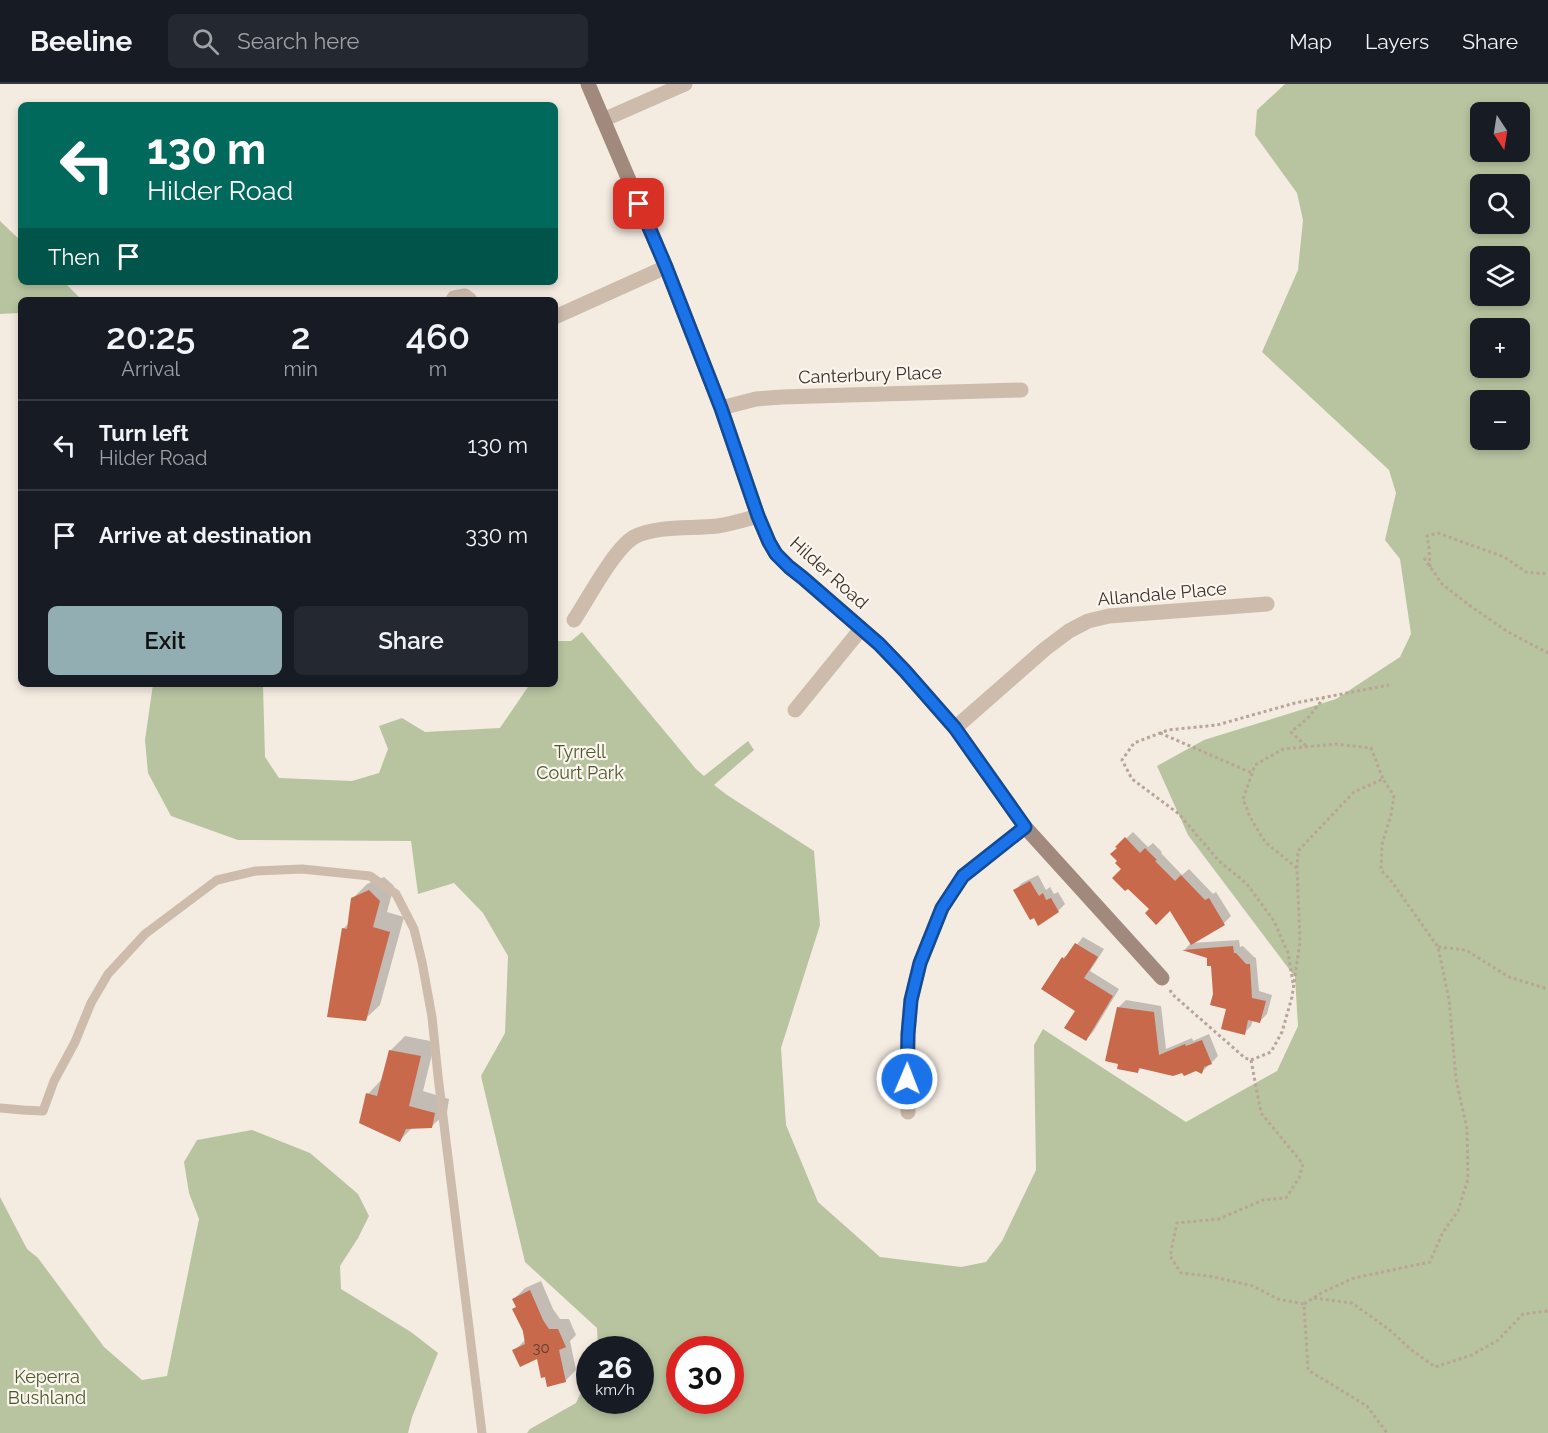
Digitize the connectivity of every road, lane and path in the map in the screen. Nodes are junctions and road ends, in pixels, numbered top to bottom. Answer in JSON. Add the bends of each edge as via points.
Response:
{"nodes":[{"id":1,"x":588,"y":84,"type":"edge"},
{"id":2,"x":685,"y":84,"type":"edge"},
{"id":3,"x":603,"y":120,"type":"junction"},
{"id":4,"x":666,"y":267,"type":"junction"},
{"id":5,"x":558,"y":316,"type":"edge"},
{"id":6,"x":1021,"y":390,"type":"dead end"},
{"id":7,"x":721,"y":408,"type":"junction"},
{"id":8,"x":758,"y":516,"type":"junction"},
{"id":9,"x":1424,"y":558,"type":"dead end"},
{"id":10,"x":1430,"y":567,"type":"junction"},
{"id":11,"x":1548,"y":574,"type":"edge"},
{"id":12,"x":1267,"y":604,"type":"dead end"},
{"id":13,"x":574,"y":620,"type":"dead end"},
{"id":14,"x":861,"y":629,"type":"junction"},
{"id":15,"x":1548,"y":653,"type":"edge"},
{"id":16,"x":1389,"y":685,"type":"dead end"},
{"id":17,"x":1324,"y":698,"type":"junction"},
{"id":18,"x":795,"y":710,"type":"dead end"},
{"id":19,"x":955,"y":728,"type":"junction"},
{"id":20,"x":1160,"y":733,"type":"junction"},
{"id":21,"x":1306,"y":746,"type":"junction"},
{"id":22,"x":1252,"y":773,"type":"junction"},
{"id":23,"x":1383,"y":779,"type":"junction"},
{"id":24,"x":1025,"y":827,"type":"junction"},
{"id":25,"x":1297,"y":868,"type":"junction"},
{"id":26,"x":1438,"y":947,"type":"junction"},
{"id":27,"x":1162,"y":978,"type":"joint"},
{"id":28,"x":1293,"y":988,"type":"junction"},
{"id":29,"x":1548,"y":988,"type":"edge"},
{"id":30,"x":1251,"y":1060,"type":"junction"},
{"id":31,"x":0,"y":1108,"type":"edge"},
{"id":32,"x":908,"y":1112,"type":"dead end"},
{"id":33,"x":1314,"y":1298,"type":"junction"},
{"id":34,"x":1304,"y":1304,"type":"junction"},
{"id":35,"x":1548,"y":1311,"type":"edge"},
{"id":36,"x":482,"y":1433,"type":"edge"},
{"id":37,"x":1387,"y":1433,"type":"edge"}],
"edges":[{"from":1,"to":3,"type":"street","name":"Hilder Road"},
{"from":2,"to":3,"type":"street"},
{"from":3,"to":4,"type":"street","name":"Hilder Road"},
{"from":4,"to":5,"type":"street"},
{"from":4,"to":7,"type":"street","name":"Hilder Road"},
{"from":6,"to":7,"type":"street","name":"Canterbury Place","via":[[782,397]]},
{"from":7,"to":8,"type":"street","name":"Hilder Road"},
{"from":8,"to":13,"type":"street","via":[[717,526],[670,528],[633,538],[619,551]]},
{"from":8,"to":14,"type":"street","name":"Hilder Road","via":[[776,554]]},
{"from":9,"to":10,"type":"path"},
{"from":10,"to":11,"type":"path","via":[[1427,536],[1438,533],[1504,557],[1526,572]]},
{"from":10,"to":15,"type":"path","via":[[1442,584],[1469,605]]},
{"from":12,"to":19,"type":"street","name":"Allandale Place","via":[[1088,621],[1045,649]]},
{"from":14,"to":18,"type":"street"},
{"from":14,"to":19,"type":"street","name":"Hilder Road"},
{"from":16,"to":17,"type":"path"},
{"from":17,"to":20,"type":"path","via":[[1217,725]]},
{"from":17,"to":21,"type":"path","via":[[1291,732]]},
{"from":19,"to":24,"type":"street","name":"Hilder Road"},
{"from":20,"to":22,"type":"path"},
{"from":20,"to":28,"type":"path","via":[[1134,743],[1122,760],[1132,778],[1179,814],[1219,861],[1247,884],[1274,921],[1288,953]]},
{"from":21,"to":22,"type":"path","via":[[1284,749],[1255,765]]},
{"from":21,"to":23,"type":"path","via":[[1371,748]]},
{"from":22,"to":25,"type":"path","via":[[1243,799],[1250,817],[1265,842]]},
{"from":23,"to":25,"type":"path","via":[[1348,798],[1298,851]]},
{"from":23,"to":26,"type":"path","via":[[1394,796],[1382,844],[1381,870]]},
{"from":24,"to":27,"type":"street","name":"Hilder Road"},
{"from":24,"to":32,"type":"street","via":[[963,876],[942,908],[920,963],[911,1000]]},
{"from":25,"to":28,"type":"path","via":[[1300,942]]},
{"from":26,"to":29,"type":"path","via":[[1466,950],[1509,977]]},
{"from":26,"to":33,"type":"path","via":[[1467,1130],[1468,1179],[1458,1211],[1430,1262],[1354,1278]]},
{"from":27,"to":30,"type":"path","via":[[1172,994]]},
{"from":28,"to":30,"type":"path","via":[[1282,1032],[1271,1052]]},
{"from":30,"to":34,"type":"path","via":[[1261,1113],[1303,1164],[1299,1178],[1286,1198],[1263,1200],[1219,1219],[1177,1223],[1170,1256],[1181,1273],[1253,1286],[1278,1299]]},
{"from":31,"to":36,"type":"lane","via":[[43,1111],[108,974],[145,934],[217,880],[256,871],[302,869],[370,876],[396,894],[414,928],[422,962]]},
{"from":33,"to":34,"type":"path"},
{"from":33,"to":35,"type":"path","via":[[1353,1303],[1435,1367],[1472,1355],[1498,1340],[1523,1314]]},
{"from":34,"to":37,"type":"path","via":[[1308,1370],[1367,1406]]}]}
